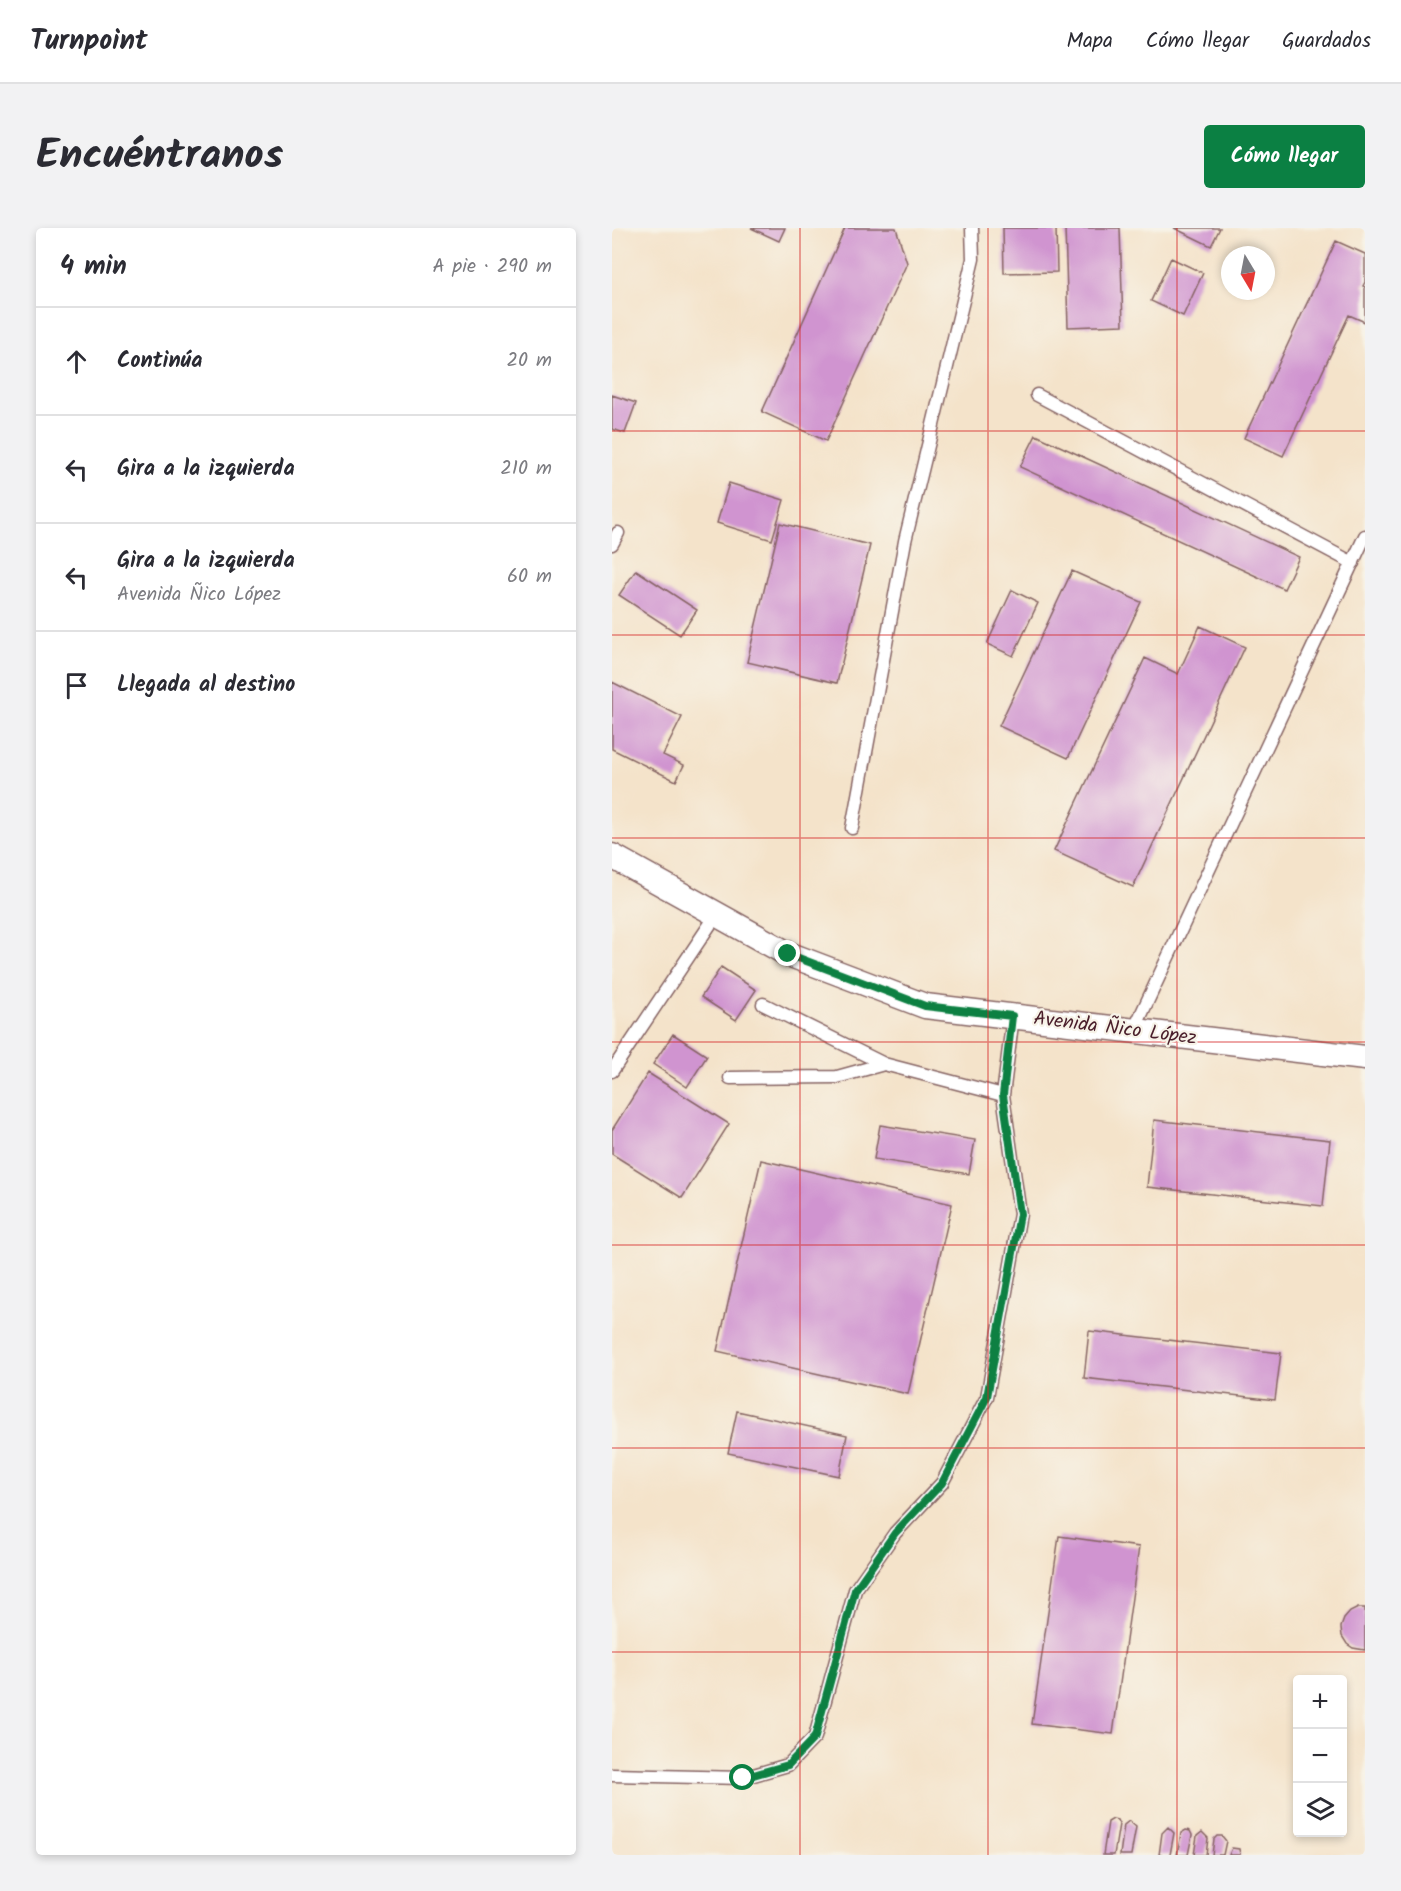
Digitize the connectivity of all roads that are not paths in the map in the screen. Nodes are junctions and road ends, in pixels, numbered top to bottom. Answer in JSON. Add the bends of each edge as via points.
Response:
{"nodes":[{"id":1,"x":972,"y":228,"type":"edge"},
{"id":2,"x":1037,"y":395,"type":"dead end"},
{"id":3,"x":1365,"y":536,"type":"edge"},
{"id":4,"x":1353,"y":563,"type":"junction"},
{"id":5,"x":852,"y":828,"type":"dead end"},
{"id":6,"x":612,"y":856,"type":"edge"},
{"id":7,"x":717,"y":914,"type":"junction"},
{"id":8,"x":763,"y":1004,"type":"dead end"},
{"id":9,"x":1012,"y":1016,"type":"junction"},
{"id":10,"x":1133,"y":1032,"type":"junction"},
{"id":11,"x":1365,"y":1058,"type":"edge"},
{"id":12,"x":884,"y":1064,"type":"junction"},
{"id":13,"x":612,"y":1071,"type":"edge"},
{"id":14,"x":730,"y":1078,"type":"dead end"},
{"id":15,"x":1003,"y":1095,"type":"junction"},
{"id":16,"x":612,"y":1775,"type":"edge"}],
"edges":[{"from":1,"to":5,"type":"lane","via":[[973,259],[905,541]]},
{"from":2,"to":4,"type":"lane"},
{"from":3,"to":4,"type":"lane"},
{"from":4,"to":10,"type":"lane"},
{"from":6,"to":7,"type":"street","name":"Avenida Ñico López"},
{"from":7,"to":9,"type":"street","name":"Avenida Ñico López","via":[[788,954],[925,1006]]},
{"from":7,"to":13,"type":"lane"},
{"from":8,"to":12,"type":"lane"},
{"from":9,"to":10,"type":"street","name":"Avenida Ñico López"},
{"from":9,"to":15,"type":"lane"},
{"from":10,"to":11,"type":"street","name":"Avenida Ñico López"},
{"from":12,"to":14,"type":"lane","via":[[837,1077]]},
{"from":12,"to":15,"type":"lane"},
{"from":15,"to":16,"type":"lane","via":[[1020,1214],[987,1397],[942,1483],[895,1533],[855,1590],[815,1737],[788,1765],[743,1778]]}]}
